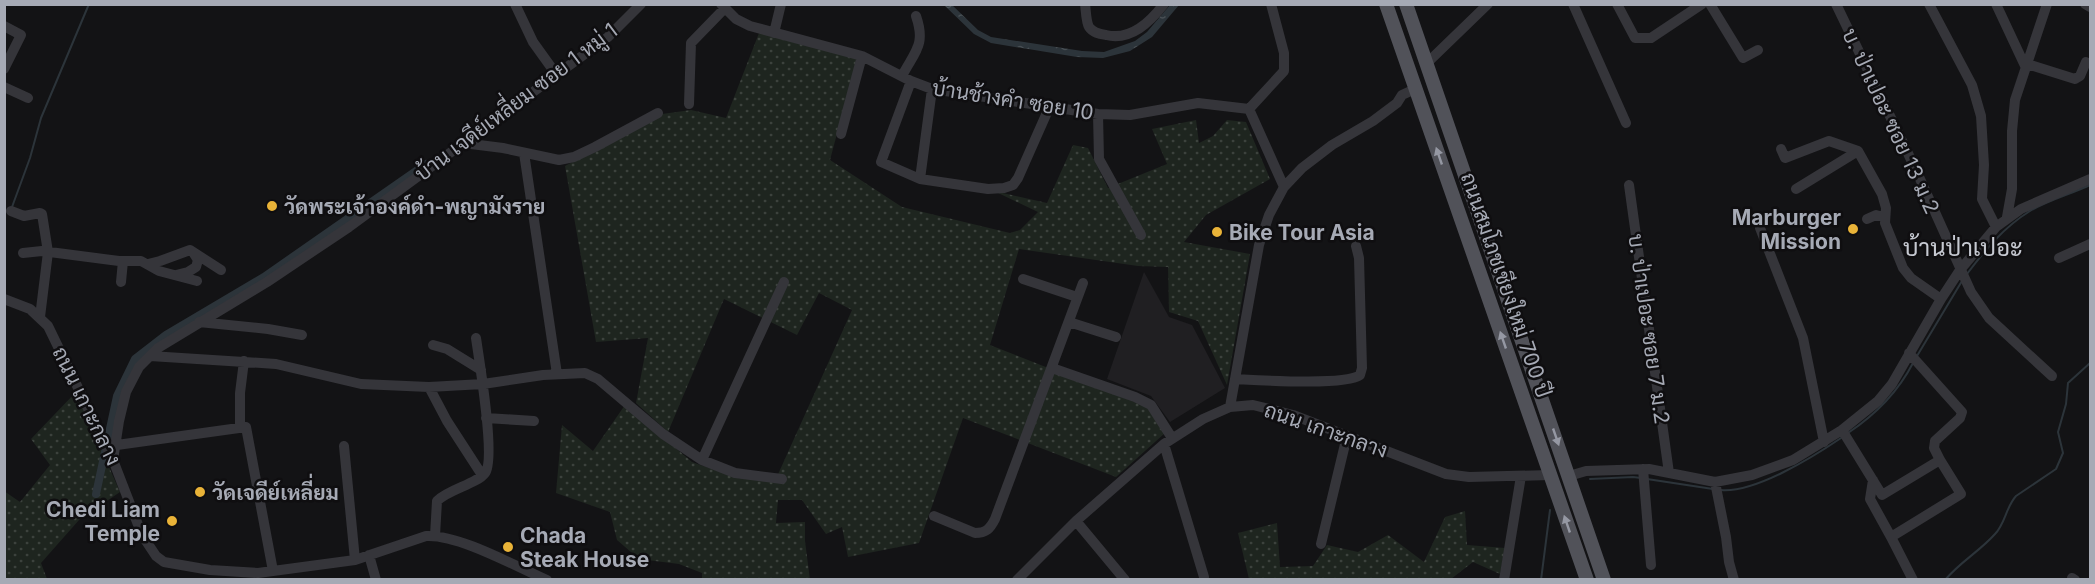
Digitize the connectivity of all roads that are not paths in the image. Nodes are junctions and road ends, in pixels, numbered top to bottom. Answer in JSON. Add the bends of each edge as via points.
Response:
{"nodes":[{"id":1,"x":515,"y":4,"type":"edge"},
{"id":2,"x":642,"y":4,"type":"edge"},
{"id":3,"x":781,"y":4,"type":"edge"},
{"id":4,"x":1085,"y":4,"type":"edge"},
{"id":5,"x":1164,"y":4,"type":"edge"},
{"id":6,"x":1271,"y":4,"type":"edge"},
{"id":7,"x":1386,"y":4,"type":"edge"},
{"id":8,"x":1406,"y":4,"type":"edge"},
{"id":9,"x":1488,"y":4,"type":"edge"},
{"id":10,"x":1573,"y":4,"type":"edge"},
{"id":11,"x":1617,"y":4,"type":"edge"},
{"id":12,"x":1702,"y":4,"type":"edge"},
{"id":13,"x":1710,"y":4,"type":"edge"},
{"id":14,"x":1836,"y":4,"type":"edge"},
{"id":15,"x":1929,"y":4,"type":"edge"},
{"id":16,"x":1996,"y":4,"type":"edge"},
{"id":17,"x":2047,"y":4,"type":"edge"},
{"id":18,"x":2085,"y":4,"type":"edge"},
{"id":19,"x":723,"y":7,"type":"edge"},
{"id":20,"x":2091,"y":7,"type":"edge"},
{"id":21,"x":916,"y":16,"type":"dead end"},
{"id":22,"x":4,"y":26,"type":"edge"},
{"id":23,"x":774,"y":33,"type":"junction"},
{"id":24,"x":1758,"y":50,"type":"dead end"},
{"id":25,"x":862,"y":56,"type":"junction"},
{"id":26,"x":2085,"y":62,"type":"dead end"},
{"id":27,"x":1426,"y":64,"type":"junction"},
{"id":28,"x":2026,"y":66,"type":"junction"},
{"id":29,"x":4,"y":69,"type":"edge"},
{"id":30,"x":555,"y":71,"type":"junction"},
{"id":31,"x":906,"y":78,"type":"junction"},
{"id":32,"x":4,"y":87,"type":"edge"},
{"id":33,"x":932,"y":89,"type":"junction"},
{"id":34,"x":1415,"y":89,"type":"junction"},
{"id":35,"x":28,"y":98,"type":"dead end"},
{"id":36,"x":689,"y":104,"type":"dead end"},
{"id":37,"x":1049,"y":108,"type":"junction"},
{"id":38,"x":1249,"y":109,"type":"junction"},
{"id":39,"x":658,"y":113,"type":"dead end"},
{"id":40,"x":1098,"y":114,"type":"junction"},
{"id":41,"x":1626,"y":123,"type":"dead end"},
{"id":42,"x":841,"y":134,"type":"dead end"},
{"id":43,"x":463,"y":143,"type":"junction"},
{"id":44,"x":1781,"y":149,"type":"dead end"},
{"id":45,"x":1858,"y":151,"type":"junction"},
{"id":46,"x":524,"y":153,"type":"junction"},
{"id":47,"x":920,"y":179,"type":"junction"},
{"id":48,"x":2091,"y":179,"type":"edge"},
{"id":49,"x":1629,"y":185,"type":"dead end"},
{"id":50,"x":1284,"y":187,"type":"junction"},
{"id":51,"x":1796,"y":189,"type":"dead end"},
{"id":52,"x":11,"y":211,"type":"dead end"},
{"id":53,"x":1884,"y":217,"type":"junction"},
{"id":54,"x":2007,"y":218,"type":"junction"},
{"id":55,"x":1867,"y":219,"type":"dead end"},
{"id":56,"x":1996,"y":227,"type":"junction"},
{"id":57,"x":1760,"y":228,"type":"dead end"},
{"id":58,"x":1141,"y":236,"type":"dead end"},
{"id":59,"x":2091,"y":244,"type":"edge"},
{"id":60,"x":1356,"y":246,"type":"dead end"},
{"id":61,"x":48,"y":252,"type":"junction"},
{"id":62,"x":192,"y":252,"type":"junction"},
{"id":63,"x":23,"y":253,"type":"dead end"},
{"id":64,"x":2059,"y":258,"type":"dead end"},
{"id":65,"x":123,"y":261,"type":"junction"},
{"id":66,"x":148,"y":264,"type":"junction"},
{"id":67,"x":221,"y":270,"type":"dead end"},
{"id":68,"x":176,"y":275,"type":"junction"},
{"id":69,"x":1963,"y":276,"type":"junction"},
{"id":70,"x":1023,"y":279,"type":"dead end"},
{"id":71,"x":196,"y":280,"type":"dead end"},
{"id":72,"x":121,"y":282,"type":"dead end"},
{"id":73,"x":784,"y":282,"type":"dead end"},
{"id":74,"x":1083,"y":283,"type":"dead end"},
{"id":75,"x":1077,"y":297,"type":"junction"},
{"id":76,"x":4,"y":299,"type":"edge"},
{"id":77,"x":1941,"y":299,"type":"junction"},
{"id":78,"x":40,"y":317,"type":"junction"},
{"id":79,"x":199,"y":322,"type":"junction"},
{"id":80,"x":1068,"y":322,"type":"junction"},
{"id":81,"x":302,"y":335,"type":"dead end"},
{"id":82,"x":1116,"y":337,"type":"dead end"},
{"id":83,"x":476,"y":338,"type":"dead end"},
{"id":84,"x":434,"y":345,"type":"dead end"},
{"id":85,"x":150,"y":356,"type":"junction"},
{"id":86,"x":1913,"y":357,"type":"junction"},
{"id":87,"x":244,"y":361,"type":"junction"},
{"id":88,"x":1052,"y":368,"type":"junction"},
{"id":89,"x":481,"y":370,"type":"junction"},
{"id":90,"x":557,"y":374,"type":"junction"},
{"id":91,"x":2052,"y":376,"type":"dead end"},
{"id":92,"x":1235,"y":379,"type":"junction"},
{"id":93,"x":483,"y":384,"type":"junction"},
{"id":94,"x":429,"y":387,"type":"junction"},
{"id":95,"x":1230,"y":407,"type":"junction"},
{"id":96,"x":486,"y":418,"type":"junction"},
{"id":97,"x":534,"y":421,"type":"dead end"},
{"id":98,"x":243,"y":427,"type":"junction"},
{"id":99,"x":1845,"y":433,"type":"junction"},
{"id":100,"x":1347,"y":436,"type":"junction"},
{"id":101,"x":1168,"y":441,"type":"junction"},
{"id":102,"x":1824,"y":442,"type":"junction"},
{"id":103,"x":117,"y":445,"type":"junction"},
{"id":104,"x":344,"y":446,"type":"dead end"},
{"id":105,"x":114,"y":460,"type":"junction"},
{"id":106,"x":702,"y":460,"type":"junction"},
{"id":107,"x":1940,"y":460,"type":"junction"},
{"id":108,"x":1643,"y":469,"type":"junction"},
{"id":109,"x":1669,"y":473,"type":"junction"},
{"id":110,"x":1550,"y":475,"type":"junction"},
{"id":111,"x":483,"y":476,"type":"junction"},
{"id":112,"x":1521,"y":476,"type":"junction"},
{"id":113,"x":1569,"y":476,"type":"junction"},
{"id":114,"x":782,"y":479,"type":"dead end"},
{"id":115,"x":1873,"y":480,"type":"junction"},
{"id":116,"x":1715,"y":487,"type":"junction"},
{"id":117,"x":934,"y":516,"type":"dead end"},
{"id":118,"x":1076,"y":521,"type":"junction"},
{"id":119,"x":435,"y":536,"type":"junction"},
{"id":120,"x":1891,"y":537,"type":"junction"},
{"id":121,"x":1322,"y":544,"type":"dead end"},
{"id":122,"x":369,"y":555,"type":"junction"},
{"id":123,"x":355,"y":560,"type":"junction"},
{"id":124,"x":1651,"y":565,"type":"dead end"},
{"id":125,"x":273,"y":571,"type":"junction"},
{"id":126,"x":259,"y":576,"type":"edge"},
{"id":127,"x":1505,"y":576,"type":"edge"},
{"id":128,"x":1204,"y":577,"type":"dead end"},
{"id":129,"x":376,"y":579,"type":"edge"},
{"id":130,"x":547,"y":579,"type":"edge"},
{"id":131,"x":1017,"y":579,"type":"edge"},
{"id":132,"x":1125,"y":579,"type":"edge"},
{"id":133,"x":1587,"y":579,"type":"edge"},
{"id":134,"x":1604,"y":579,"type":"edge"},
{"id":135,"x":1734,"y":579,"type":"edge"},
{"id":136,"x":1913,"y":579,"type":"edge"}],
"edges":[{"from":1,"to":30,"type":"street","via":[[533,42]]},
{"from":2,"to":30,"type":"street","name":"บ้าน เจดีย์เหลี่ยม ซอย 1 หมู่ 1","via":[[608,37]]},
{"from":3,"to":23,"type":"street"},
{"from":4,"to":5,"type":"street","via":[[1088,26],[1094,32],[1114,37],[1144,26]]},
{"from":6,"to":38,"type":"street","via":[[1284,53],[1284,71]]},
{"from":7,"to":34,"type":"main road","name":"ถนนสมโภชเชียงใหม่ 700 ปี"},
{"from":8,"to":27,"type":"main road","name":"ถนนสมโภชเชียงใหม่ 700 ปี"},
{"from":9,"to":27,"type":"street"},
{"from":10,"to":41,"type":"street"},
{"from":11,"to":12,"type":"street","via":[[1635,38],[1651,38]]},
{"from":13,"to":24,"type":"street","via":[[1743,58]]},
{"from":14,"to":69,"type":"street","name":"บ. ป่าเปอะ ซอย 13 ม.2"},
{"from":15,"to":56,"type":"street","via":[[1972,85],[1981,116],[1982,199]]},
{"from":16,"to":28,"type":"street"},
{"from":17,"to":28,"type":"street"},
{"from":18,"to":20,"type":"street"},
{"from":19,"to":23,"type":"street","name":"บ้านช้างคำ ซอย 10","via":[[736,19]]},
{"from":19,"to":36,"type":"street","via":[[691,43]]},
{"from":21,"to":31,"type":"street","via":[[921,42]]},
{"from":22,"to":29,"type":"street","via":[[21,35]]},
{"from":23,"to":25,"type":"street","name":"บ้านช้างคำ ซอย 10"},
{"from":25,"to":31,"type":"street","name":"บ้านช้างคำ ซอย 10"},
{"from":25,"to":42,"type":"street"},
{"from":26,"to":28,"type":"street","via":[[2080,76],[2075,78]]},
{"from":27,"to":113,"type":"main road","name":"ถนนสมโภชเชียงใหม่ 700 ปี","one_way":true},
{"from":28,"to":54,"type":"street","via":[[2015,100],[2012,189]]},
{"from":30,"to":43,"type":"street","name":"บ้าน เจดีย์เหลี่ยม ซอย 1 หมู่ 1"},
{"from":31,"to":33,"type":"street","name":"บ้านช้างคำ ซอย 10"},
{"from":31,"to":47,"type":"street","via":[[881,162]]},
{"from":32,"to":35,"type":"street"},
{"from":33,"to":37,"type":"street","name":"บ้านช้างคำ ซอย 10"},
{"from":33,"to":47,"type":"street"},
{"from":34,"to":50,"type":"street","via":[[1307,163]]},
{"from":110,"to":34,"type":"main road","name":"ถนนสมโภชเชียงใหม่ 700 ปี","one_way":true},
{"from":37,"to":40,"type":"street","name":"บ้านช้างคำ ซอย 10"},
{"from":37,"to":47,"type":"street","via":[[1013,185],[988,189]]},
{"from":38,"to":40,"type":"street","name":"บ้านช้างคำ ซอย 10","via":[[1198,104],[1130,116]]},
{"from":38,"to":50,"type":"street"},
{"from":39,"to":46,"type":"street","via":[[574,157],[559,160]]},
{"from":40,"to":58,"type":"street","via":[[1099,159]]},
{"from":43,"to":46,"type":"street"},
{"from":43,"to":79,"type":"street","name":"บ้าน เจดีย์เหลี่ยม ซอย 1 หมู่ 1","via":[[349,227]]},
{"from":44,"to":45,"type":"street","via":[[1785,158],[1829,141]]},
{"from":45,"to":51,"type":"street"},
{"from":45,"to":53,"type":"street","via":[[1882,194]]},
{"from":46,"to":90,"type":"street"},
{"from":48,"to":54,"type":"street","via":[[2021,208]]},
{"from":49,"to":109,"type":"street","name":"บ. ป่าเปอะ ซอย 7 ม.2"},
{"from":50,"to":92,"type":"street","via":[[1260,239]]},
{"from":52,"to":61,"type":"street","via":[[24,216],[42,213]]},
{"from":53,"to":55,"type":"street"},
{"from":53,"to":77,"type":"street","via":[[1904,268],[1911,278]]},
{"from":54,"to":56,"type":"street"},
{"from":56,"to":69,"type":"street"},
{"from":57,"to":102,"type":"street","via":[[1803,338]]},
{"from":59,"to":64,"type":"street"},
{"from":60,"to":92,"type":"street","via":[[1360,375],[1355,379],[1284,382]]},
{"from":61,"to":63,"type":"street"},
{"from":61,"to":65,"type":"street"},
{"from":61,"to":78,"type":"street"},
{"from":62,"to":66,"type":"street"},
{"from":62,"to":67,"type":"street"},
{"from":62,"to":68,"type":"street","via":[[198,260],[196,267]]},
{"from":65,"to":66,"type":"street"},
{"from":65,"to":72,"type":"street"},
{"from":66,"to":68,"type":"street"},
{"from":68,"to":71,"type":"street"},
{"from":69,"to":77,"type":"street"},
{"from":69,"to":91,"type":"street","name":"บ. ป่าเปอะ ซอย 13 ม.2","via":[[1989,318]]},
{"from":70,"to":75,"type":"street"},
{"from":73,"to":106,"type":"street"},
{"from":74,"to":75,"type":"street"},
{"from":75,"to":80,"type":"street"},
{"from":76,"to":78,"type":"street","name":"ถนน เกาะกลาง"},
{"from":77,"to":86,"type":"street"},
{"from":78,"to":105,"type":"street","name":"ถนน เกาะกลาง","via":[[60,349]]},
{"from":79,"to":81,"type":"street"},
{"from":79,"to":85,"type":"street","name":"บ้าน เจดีย์เหลี่ยม ซอย 1 หมู่ 1"},
{"from":80,"to":82,"type":"street"},
{"from":80,"to":88,"type":"street"},
{"from":83,"to":89,"type":"street"},
{"from":84,"to":89,"type":"street"},
{"from":85,"to":87,"type":"street"},
{"from":85,"to":103,"type":"street","name":"บ้าน เจดีย์เหลี่ยม ซอย 1 หมู่ 1","via":[[139,367],[126,392]]},
{"from":86,"to":99,"type":"street","via":[[1878,401]]},
{"from":86,"to":107,"type":"street","via":[[1962,415],[1935,441]]},
{"from":87,"to":94,"type":"street","via":[[276,364],[361,384]]},
{"from":87,"to":98,"type":"street","via":[[240,393]]},
{"from":88,"to":101,"type":"street","via":[[1151,405]]},
{"from":88,"to":117,"type":"street","via":[[990,529],[975,533]]},
{"from":89,"to":93,"type":"street"},
{"from":90,"to":93,"type":"street"},
{"from":90,"to":106,"type":"street","via":[[585,373],[598,380],[663,434]]},
{"from":92,"to":95,"type":"street"},
{"from":93,"to":94,"type":"street"},
{"from":93,"to":96,"type":"street"},
{"from":94,"to":111,"type":"street"},
{"from":95,"to":100,"type":"street","name":"ถนน เกาะกลาง","via":[[1253,405]]},
{"from":95,"to":101,"type":"street","name":"ถนน เกาะกลาง"},
{"from":96,"to":97,"type":"street"},
{"from":96,"to":111,"type":"street","via":[[488,467]]},
{"from":98,"to":103,"type":"street"},
{"from":98,"to":125,"type":"street"},
{"from":99,"to":102,"type":"street"},
{"from":99,"to":115,"type":"street"},
{"from":100,"to":112,"type":"street","name":"ถนน เกาะกลาง","via":[[1446,474]]},
{"from":100,"to":121,"type":"street"},
{"from":101,"to":118,"type":"street","name":"ถนน เกาะกลาง"},
{"from":101,"to":128,"type":"street"},
{"from":102,"to":116,"type":"street","via":[[1793,460]]},
{"from":103,"to":105,"type":"street","name":"บ้าน เจดีย์เหลี่ยม ซอย 1 หมู่ 1"},
{"from":104,"to":123,"type":"street"},
{"from":105,"to":126,"type":"street","name":"ถนน เกาะกลาง","via":[[142,535],[156,556],[176,565]]},
{"from":106,"to":114,"type":"street","via":[[735,473]]},
{"from":107,"to":115,"type":"street","via":[[1882,495]]},
{"from":107,"to":120,"type":"street","via":[[1961,494]]},
{"from":108,"to":109,"type":"street"},
{"from":108,"to":113,"type":"street","via":[[1586,471]]},
{"from":108,"to":124,"type":"street"},
{"from":109,"to":116,"type":"street"},
{"from":110,"to":112,"type":"street","name":"ถนน เกาะกลาง"},
{"from":133,"to":110,"type":"main road","name":"ถนนสมโภชเชียงใหม่ 700 ปี","one_way":true},
{"from":111,"to":119,"type":"street","via":[[437,501]]},
{"from":112,"to":127,"type":"street"},
{"from":113,"to":134,"type":"main road","name":"ถนนสมโภชเชียงใหม่ 700 ปี"},
{"from":115,"to":120,"type":"street","via":[[1870,499]]},
{"from":116,"to":135,"type":"street"},
{"from":118,"to":131,"type":"street","name":"ถนน เกาะกลาง"},
{"from":118,"to":132,"type":"street"},
{"from":119,"to":122,"type":"street","name":"ถนน เกาะกลาง"},
{"from":119,"to":130,"type":"street","name":"ถนน เกาะกลาง","via":[[455,540]]},
{"from":120,"to":136,"type":"street"},
{"from":122,"to":123,"type":"street","name":"ถนน เกาะกลาง"},
{"from":122,"to":129,"type":"street"},
{"from":123,"to":125,"type":"street","name":"ถนน เกาะกลาง"},
{"from":125,"to":126,"type":"street","name":"ถนน เกาะกลาง"}]}
